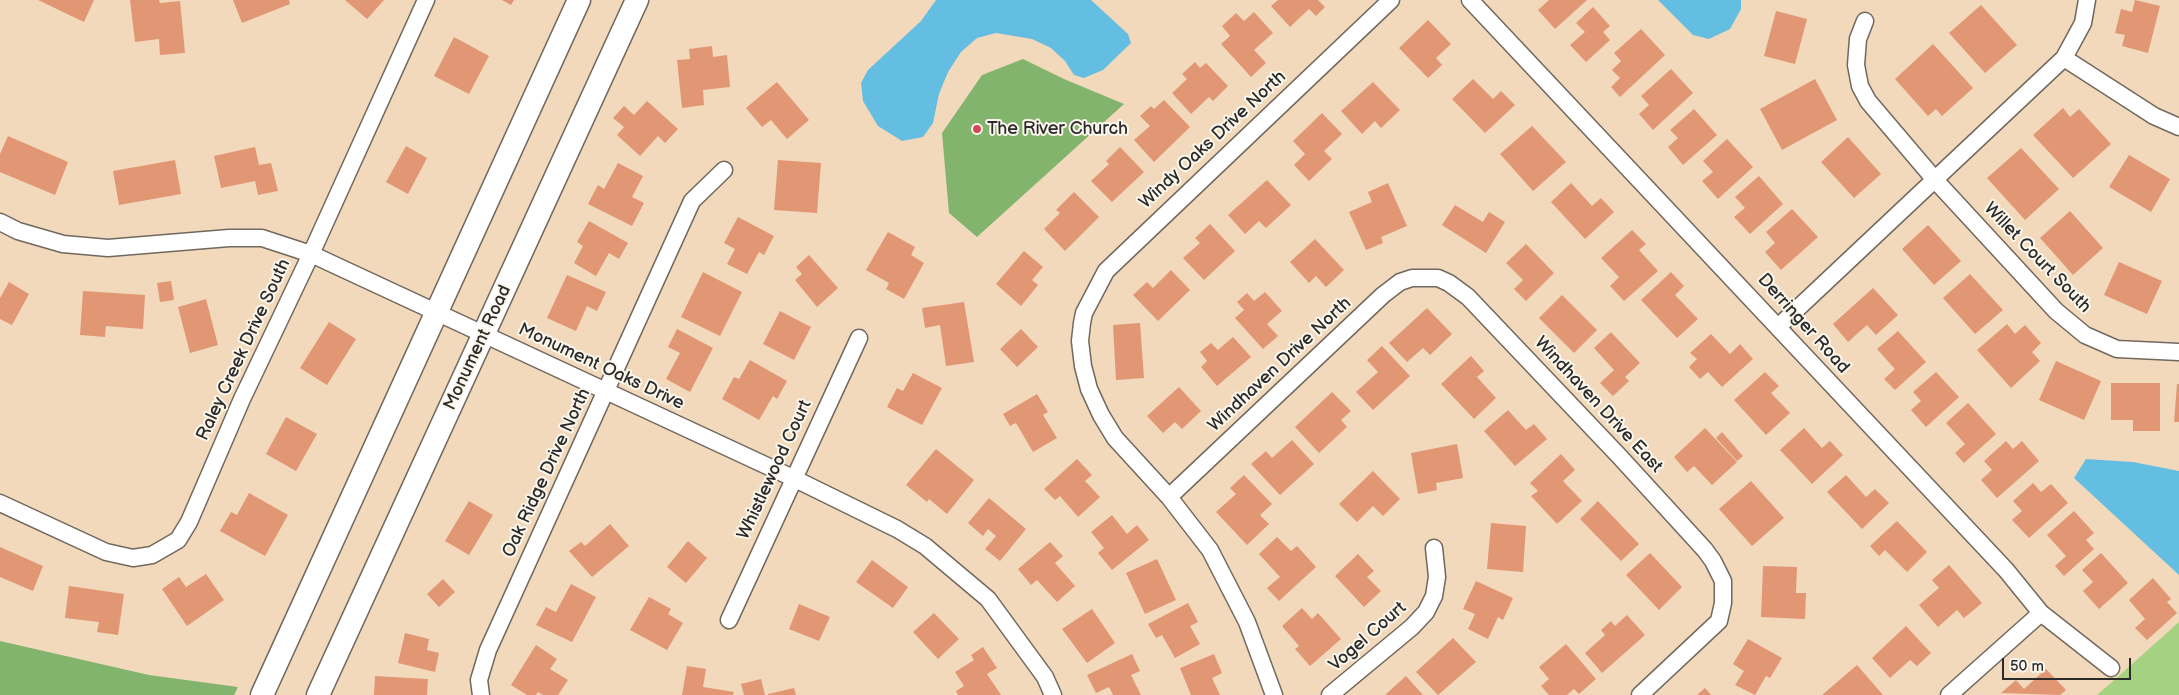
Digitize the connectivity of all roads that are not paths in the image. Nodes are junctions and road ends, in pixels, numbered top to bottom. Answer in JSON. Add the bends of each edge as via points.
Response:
{"nodes":[{"id":1,"x":426,"y":0,"type":"edge"},
{"id":2,"x":579,"y":0,"type":"edge"},
{"id":3,"x":636,"y":0,"type":"edge"},
{"id":4,"x":1391,"y":0,"type":"edge"},
{"id":5,"x":1470,"y":0,"type":"edge"},
{"id":6,"x":2086,"y":0,"type":"edge"},
{"id":7,"x":1865,"y":21,"type":"dead end"},
{"id":8,"x":2064,"y":58,"type":"junction"},
{"id":9,"x":2179,"y":127,"type":"edge"},
{"id":10,"x":724,"y":170,"type":"dead end"},
{"id":11,"x":1936,"y":180,"type":"junction"},
{"id":12,"x":0,"y":222,"type":"edge"},
{"id":13,"x":311,"y":254,"type":"junction"},
{"id":14,"x":1426,"y":278,"type":"joint"},
{"id":15,"x":436,"y":312,"type":"junction"},
{"id":16,"x":1779,"y":326,"type":"junction"},
{"id":17,"x":484,"y":335,"type":"junction"},
{"id":18,"x":858,"y":338,"type":"dead end"},
{"id":19,"x":2179,"y":352,"type":"edge"},
{"id":20,"x":607,"y":391,"type":"junction"},
{"id":21,"x":793,"y":478,"type":"junction"},
{"id":22,"x":1168,"y":497,"type":"junction"},
{"id":23,"x":0,"y":503,"type":"edge"},
{"id":24,"x":1434,"y":548,"type":"dead end"},
{"id":25,"x":2041,"y":613,"type":"junction"},
{"id":26,"x":729,"y":620,"type":"dead end"},
{"id":27,"x":2111,"y":668,"type":"dead end"},
{"id":28,"x":262,"y":695,"type":"edge"},
{"id":29,"x":318,"y":695,"type":"edge"},
{"id":30,"x":481,"y":695,"type":"edge"},
{"id":31,"x":1053,"y":695,"type":"edge"},
{"id":32,"x":1274,"y":695,"type":"edge"},
{"id":33,"x":1330,"y":695,"type":"edge"},
{"id":34,"x":1640,"y":695,"type":"edge"},
{"id":35,"x":1949,"y":695,"type":"edge"}],
"edges":[{"from":1,"to":13,"type":"street","name":"Raley Creek Drive South"},
{"from":2,"to":15,"type":"main road"},
{"from":3,"to":17,"type":"main road","name":"Monument Road"},
{"from":4,"to":22,"type":"street","name":"Windy Oaks Drive North","via":[[1106,270],[1084,314],[1080,342],[1089,389],[1115,438]]},
{"from":5,"to":16,"type":"street","name":"Derringer Road"},
{"from":6,"to":8,"type":"street","via":[[2082,23]]},
{"from":7,"to":11,"type":"street","name":"Willet Court South","via":[[1858,39],[1856,65],[1860,86],[1881,118]]},
{"from":8,"to":9,"type":"street","via":[[2154,116]]},
{"from":8,"to":11,"type":"street"},
{"from":10,"to":20,"type":"street","name":"Oak Ridge Drive North","via":[[692,201]]},
{"from":11,"to":16,"type":"street"},
{"from":11,"to":19,"type":"street","name":"Willet Court South","via":[[2056,311],[2085,335],[2117,349]]},
{"from":12,"to":13,"type":"street","name":"Monument Oaks Drive","via":[[18,231],[63,244],[108,248],[262,238]]},
{"from":13,"to":15,"type":"street","name":"Monument Oaks Drive"},
{"from":13,"to":23,"type":"street","name":"Raley Creek Drive South","via":[[178,540],[152,555],[133,558],[106,552]]},
{"from":14,"to":22,"type":"street","name":"Windhaven Drive North","via":[[1400,282],[1383,295]]},
{"from":14,"to":34,"type":"street","name":"Windhaven Drive East","via":[[1438,278],[1449,283],[1468,298],[1713,561],[1723,581],[1719,621]]},
{"from":15,"to":17,"type":"street","name":"Monument Oaks Drive"},
{"from":15,"to":28,"type":"main road"},
{"from":16,"to":25,"type":"street","name":"Derringer Road","via":[[1822,377],[2006,570]]},
{"from":17,"to":20,"type":"street","name":"Monument Oaks Drive"},
{"from":17,"to":29,"type":"main road","name":"Monument Road"},
{"from":18,"to":21,"type":"street","name":"Whistlewood Court"},
{"from":20,"to":21,"type":"street","name":"Monument Oaks Drive"},
{"from":20,"to":30,"type":"street","name":"Oak Ridge Drive North","via":[[488,650],[479,680]]},
{"from":21,"to":26,"type":"street","name":"Whistlewood Court"},
{"from":21,"to":31,"type":"street","name":"Monument Oaks Drive","via":[[925,546],[988,599],[1045,677]]},
{"from":22,"to":32,"type":"street","name":"Windy Oaks Drive North","via":[[1210,550],[1246,622]]},
{"from":24,"to":33,"type":"street","name":"Vogel Court","via":[[1437,577],[1434,596],[1426,612]]},
{"from":25,"to":27,"type":"street","name":"Derringer Road"},
{"from":25,"to":35,"type":"street"}]}
